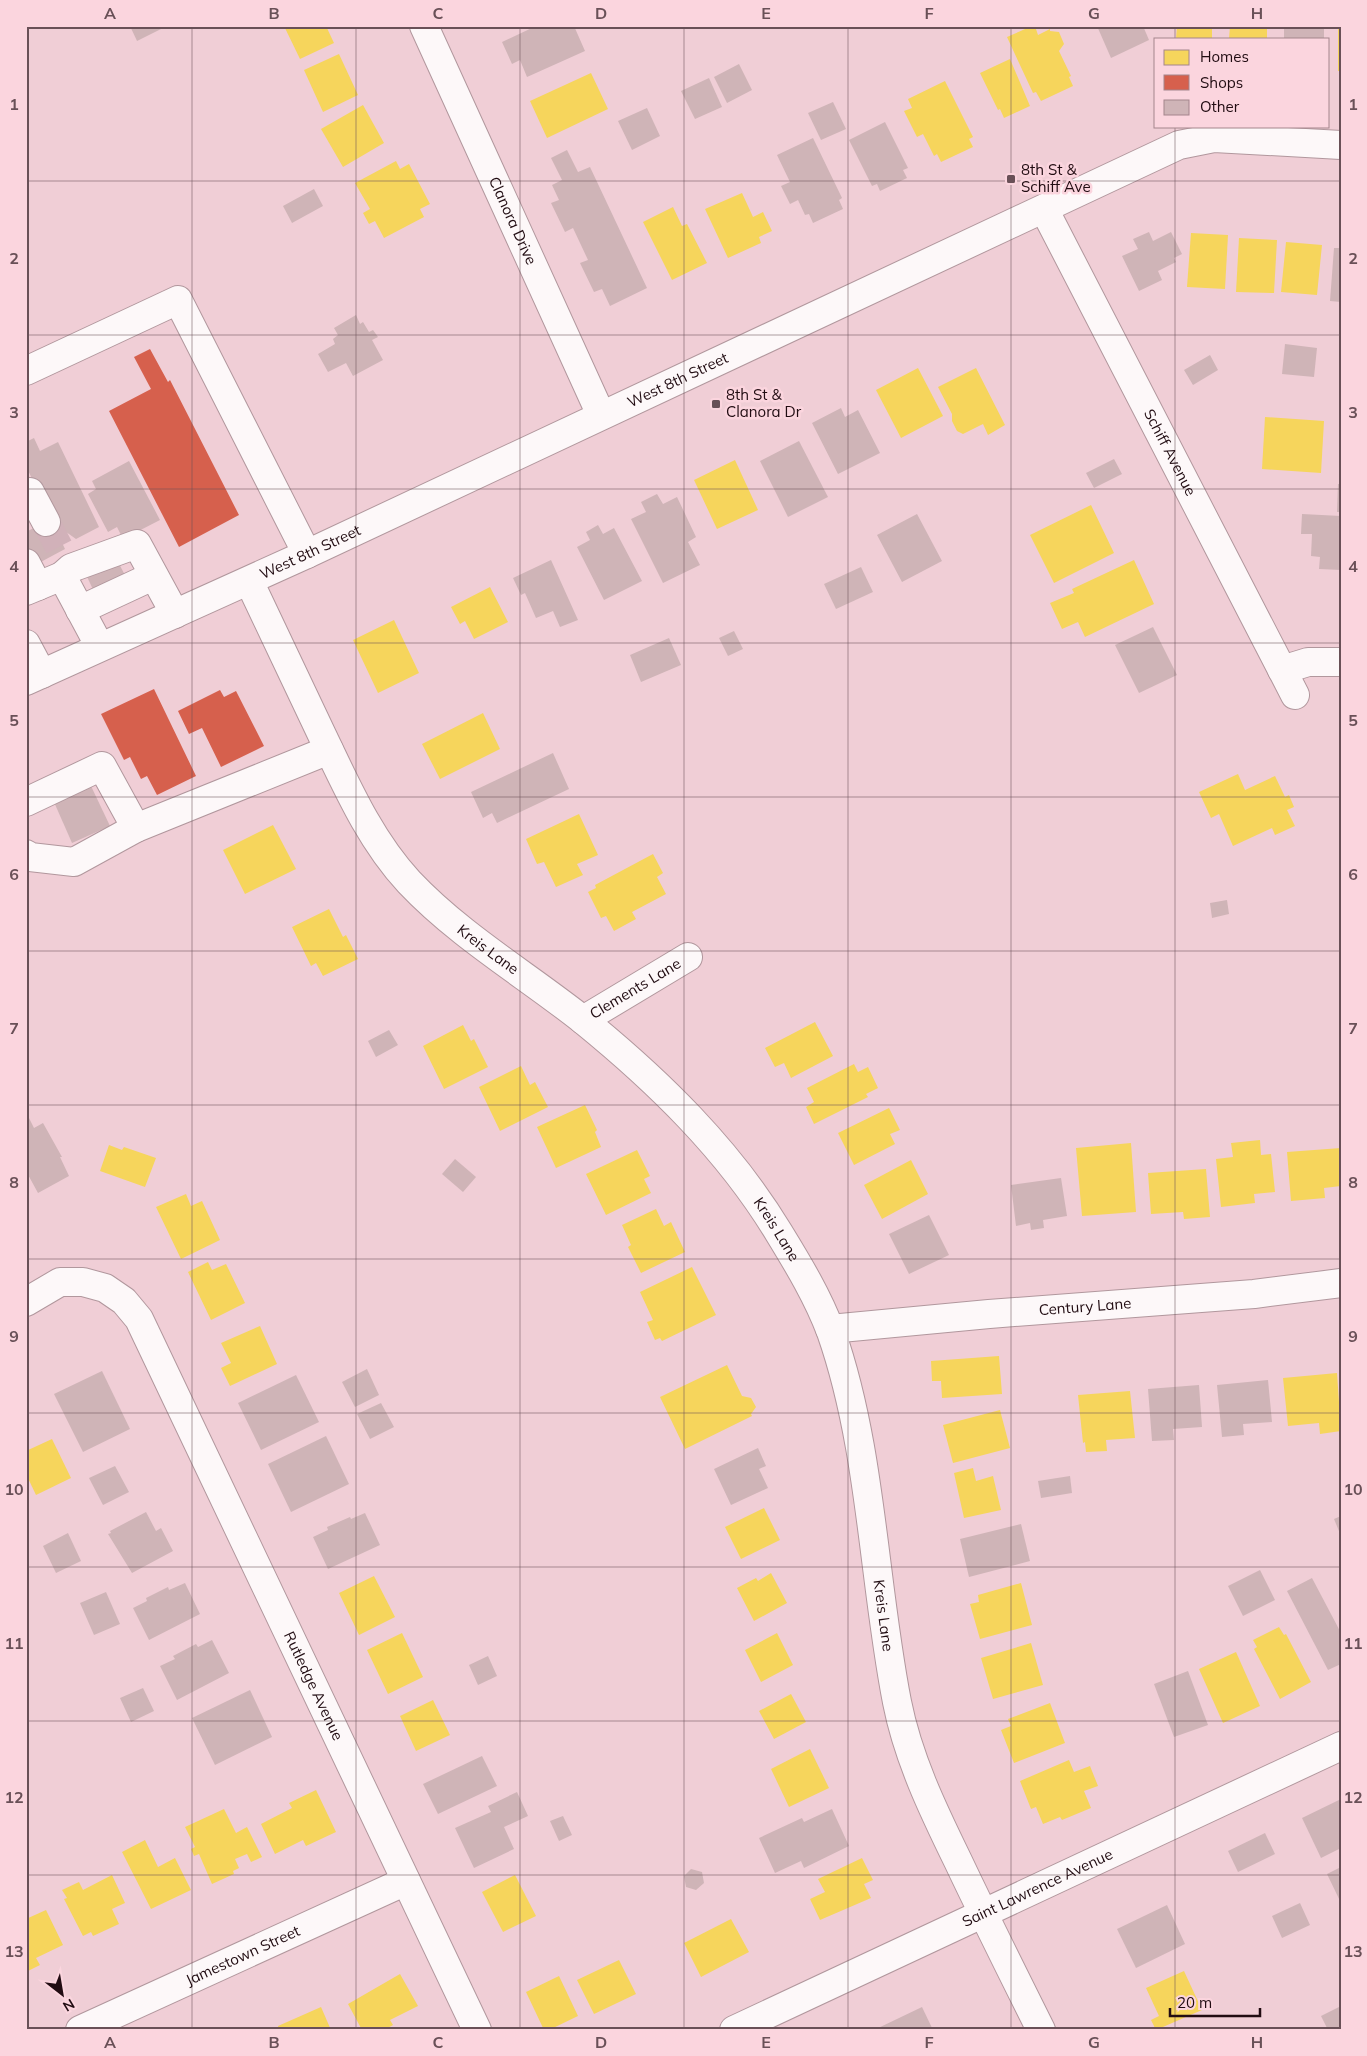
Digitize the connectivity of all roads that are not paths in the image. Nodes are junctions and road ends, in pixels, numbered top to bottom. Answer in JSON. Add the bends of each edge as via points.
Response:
{"nodes":[{"id":1,"x":424,"y":26,"type":"edge"},
{"id":2,"x":1341,"y":145,"type":"edge"},
{"id":3,"x":1044,"y":209,"type":"junction"},
{"id":4,"x":26,"y":371,"type":"edge"},
{"id":5,"x":601,"y":415,"type":"junction"},
{"id":6,"x":26,"y":494,"type":"edge"},
{"id":7,"x":46,"y":522,"type":"tunnel mouth"},
{"id":8,"x":307,"y":554,"type":"junction"},
{"id":9,"x":47,"y":573,"type":"edge"},
{"id":10,"x":153,"y":576,"type":"junction"},
{"id":11,"x":249,"y":581,"type":"junction"},
{"id":12,"x":80,"y":610,"type":"junction"},
{"id":13,"x":175,"y":614,"type":"junction"},
{"id":14,"x":26,"y":644,"type":"edge"},
{"id":15,"x":100,"y":647,"type":"junction"},
{"id":16,"x":1341,"y":662,"type":"edge"},
{"id":17,"x":1282,"y":670,"type":"junction"},
{"id":18,"x":34,"y":678,"type":"edge"},
{"id":19,"x":1295,"y":695,"type":"dead end"},
{"id":20,"x":330,"y":750,"type":"junction"},
{"id":21,"x":26,"y":802,"type":"edge"},
{"id":22,"x":136,"y":828,"type":"junction"},
{"id":23,"x":26,"y":854,"type":"edge"},
{"id":24,"x":688,"y":958,"type":"dead end"},
{"id":25,"x":583,"y":1020,"type":"junction"},
{"id":26,"x":1341,"y":1283,"type":"edge"},
{"id":27,"x":26,"y":1302,"type":"edge"},
{"id":28,"x":830,"y":1329,"type":"junction"},
{"id":29,"x":1341,"y":1746,"type":"edge"},
{"id":30,"x":406,"y":1881,"type":"junction"},
{"id":31,"x":982,"y":1912,"type":"junction"},
{"id":32,"x":80,"y":2030,"type":"edge"},
{"id":33,"x":477,"y":2030,"type":"edge"},
{"id":34,"x":734,"y":2030,"type":"edge"},
{"id":35,"x":1041,"y":2030,"type":"edge"}],
"edges":[{"from":1,"to":5,"type":"street","name":"Clanora Drive"},
{"from":2,"to":3,"type":"street","name":"West 8th Street","via":[[1214,138],[1179,145]]},
{"from":3,"to":5,"type":"street","name":"West 8th Street"},
{"from":3,"to":17,"type":"street","name":"Schiff Avenue"},
{"from":4,"to":8,"type":"street","via":[[178,300]]},
{"from":5,"to":8,"type":"street","name":"West 8th Street"},
{"from":6,"to":7,"type":"street","via":[[30,492]]},
{"from":8,"to":11,"type":"street","name":"West 8th Street"},
{"from":9,"to":10,"type":"street","via":[[137,544]]},
{"from":9,"to":12,"type":"street"},
{"from":10,"to":12,"type":"street"},
{"from":10,"to":13,"type":"street"},
{"from":11,"to":13,"type":"street","name":"West 8th Street"},
{"from":11,"to":20,"type":"street","name":"Kreis Lane"},
{"from":12,"to":15,"type":"street"},
{"from":13,"to":15,"type":"street","name":"West 8th Street"},
{"from":14,"to":18,"type":"street"},
{"from":15,"to":18,"type":"street","name":"West 8th Street"},
{"from":16,"to":17,"type":"street","via":[[1308,662]]},
{"from":17,"to":19,"type":"street","name":"Schiff Avenue"},
{"from":20,"to":22,"type":"street"},
{"from":20,"to":25,"type":"street","name":"Kreis Lane","via":[[358,809],[381,847],[409,882],[452,921]]},
{"from":21,"to":22,"type":"street","via":[[102,766]]},
{"from":22,"to":23,"type":"street","via":[[74,862]]},
{"from":24,"to":25,"type":"street","name":"Clements Lane"},
{"from":25,"to":28,"type":"street","name":"Kreis Lane","via":[[690,1117],[736,1171],[777,1229]]},
{"from":26,"to":28,"type":"street","name":"Century Lane","via":[[1254,1294]]},
{"from":27,"to":30,"type":"street","name":"Rutledge Avenue","via":[[60,1282],[83,1282],[105,1288],[124,1301],[139,1319]]},
{"from":28,"to":31,"type":"street","name":"Kreis Lane","via":[[849,1394],[859,1446],[897,1703],[912,1758],[933,1810]]},
{"from":29,"to":31,"type":"street","name":"Saint Lawrence Avenue"},
{"from":30,"to":32,"type":"street","name":"Jamestown Street"},
{"from":30,"to":33,"type":"street","name":"Rutledge Avenue"},
{"from":31,"to":34,"type":"street","name":"Saint Lawrence Avenue"},
{"from":31,"to":35,"type":"street","name":"Kreis Lane"}]}
